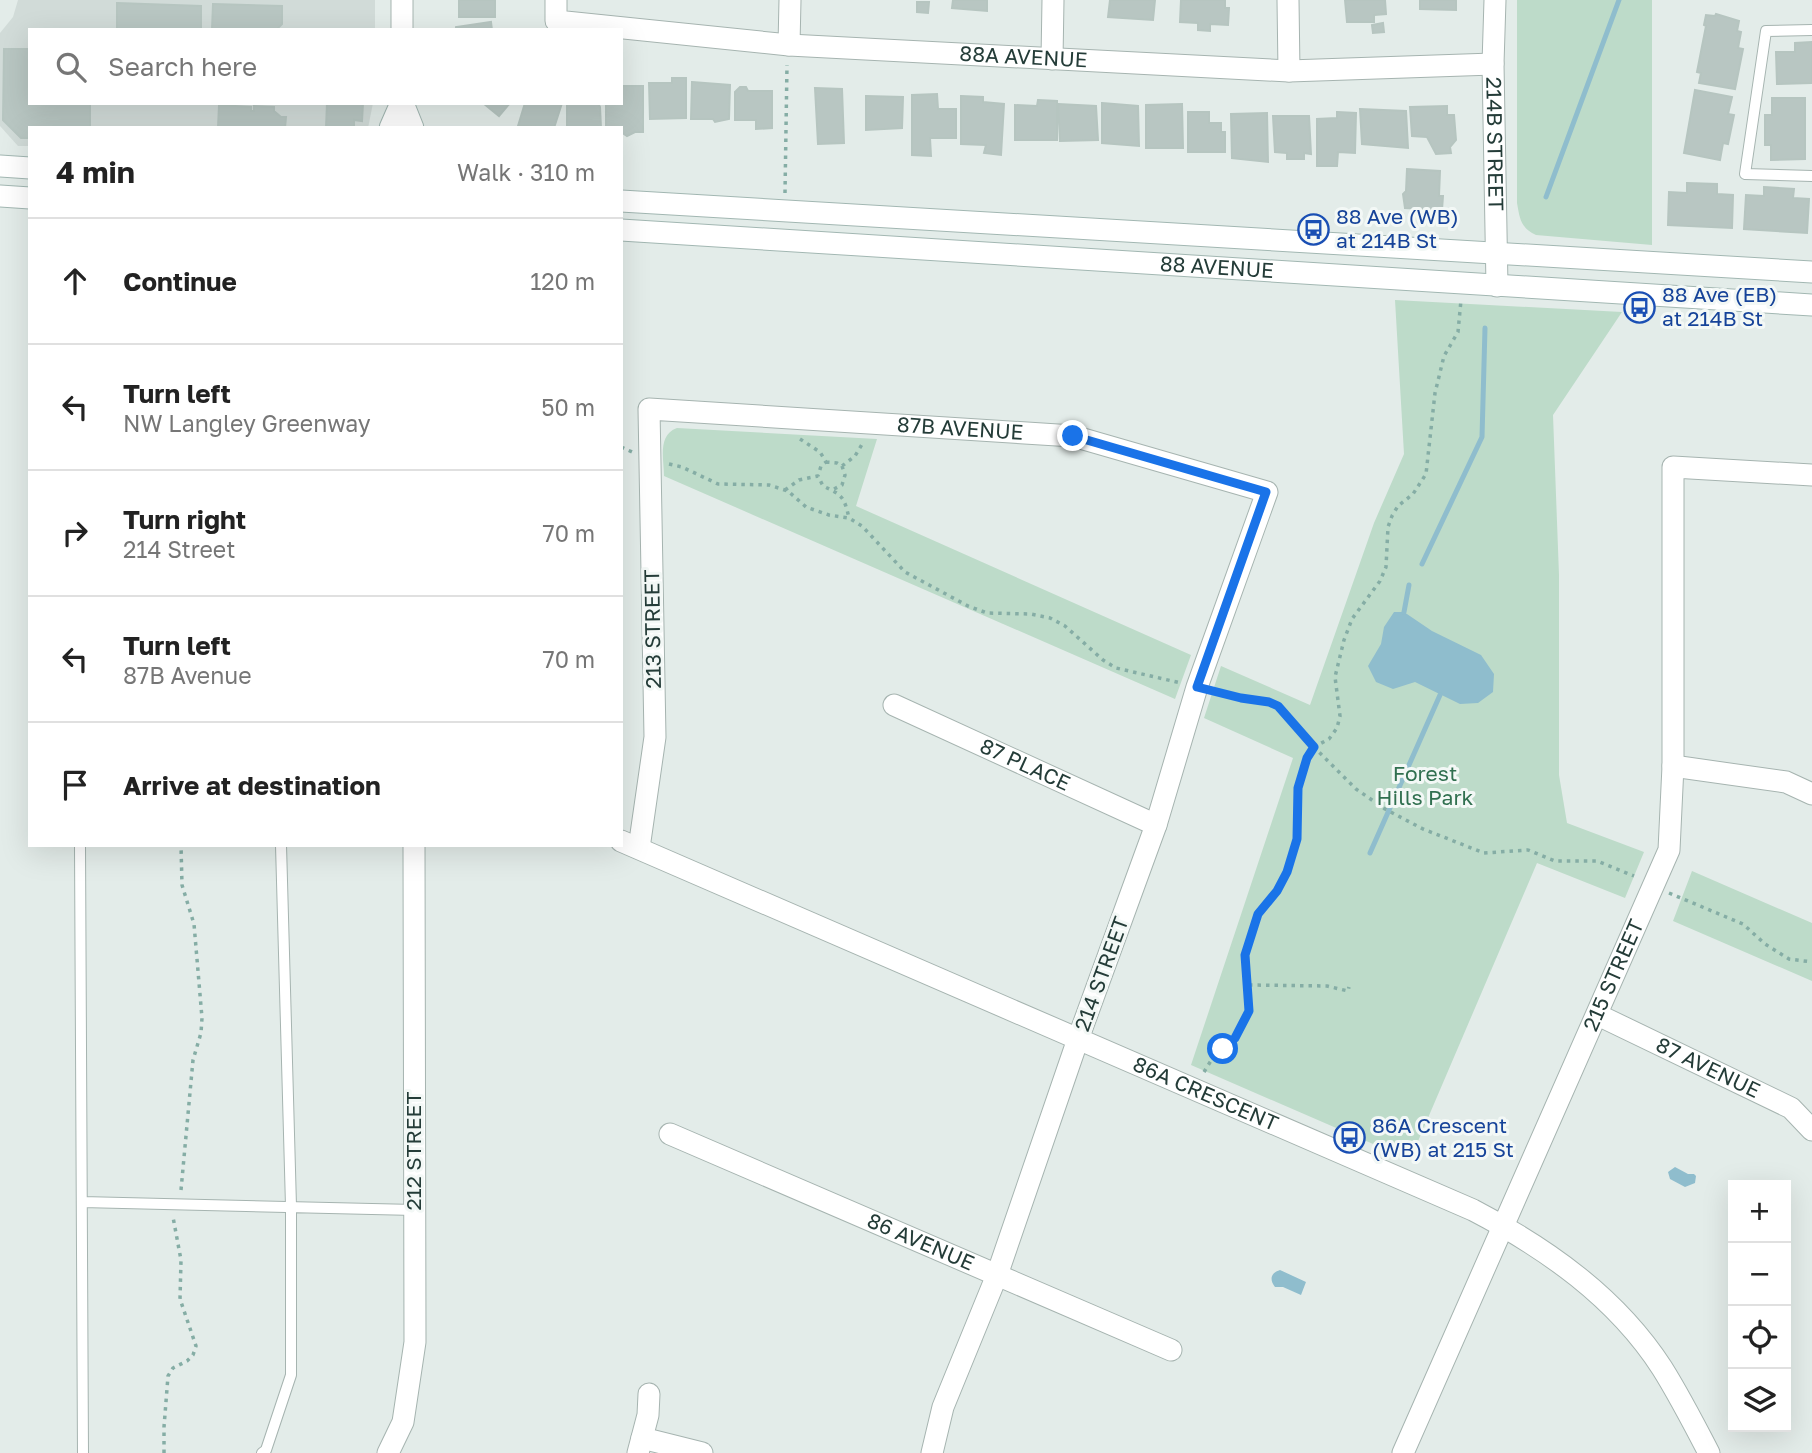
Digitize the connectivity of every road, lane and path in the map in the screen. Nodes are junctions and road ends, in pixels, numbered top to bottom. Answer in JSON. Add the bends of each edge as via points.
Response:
{"nodes":[{"id":1,"x":402,"y":0,"type":"edge"},
{"id":2,"x":790,"y":0,"type":"edge"},
{"id":3,"x":1053,"y":0,"type":"edge"},
{"id":4,"x":1289,"y":0,"type":"edge"},
{"id":5,"x":1495,"y":0,"type":"edge"},
{"id":6,"x":556,"y":10,"type":"edge"},
{"id":7,"x":402,"y":28,"type":"edge"},
{"id":8,"x":1812,"y":30,"type":"edge"},
{"id":9,"x":789,"y":45,"type":"junction"},
{"id":10,"x":1052,"y":59,"type":"junction"},
{"id":11,"x":1493,"y":64,"type":"junction"},
{"id":12,"x":1289,"y":71,"type":"junction"},
{"id":13,"x":401,"y":105,"type":"edge"},
{"id":14,"x":402,"y":105,"type":"edge"},
{"id":15,"x":403,"y":105,"type":"edge"},
{"id":16,"x":391,"y":126,"type":"edge"},
{"id":17,"x":402,"y":126,"type":"edge"},
{"id":18,"x":412,"y":126,"type":"edge"},
{"id":19,"x":0,"y":166,"type":"edge"},
{"id":20,"x":28,"y":168,"type":"edge"},
{"id":21,"x":1812,"y":176,"type":"edge"},
{"id":22,"x":0,"y":197,"type":"edge"},
{"id":23,"x":28,"y":198,"type":"edge"},
{"id":24,"x":623,"y":201,"type":"edge"},
{"id":25,"x":785,"y":209,"type":"junction"},
{"id":26,"x":623,"y":230,"type":"edge"},
{"id":27,"x":1497,"y":254,"type":"junction"},
{"id":28,"x":1812,"y":272,"type":"edge"},
{"id":29,"x":1461,"y":284,"type":"junction"},
{"id":30,"x":1497,"y":286,"type":"junction"},
{"id":31,"x":1812,"y":296,"type":"edge"},
{"id":32,"x":1786,"y":303,"type":"junction"},
{"id":33,"x":1812,"y":305,"type":"edge"},
{"id":34,"x":649,"y":409,"type":"joint"},
{"id":35,"x":790,"y":431,"type":"dead end"},
{"id":36,"x":867,"y":436,"type":"dead end"},
{"id":37,"x":623,"y":448,"type":"edge"},
{"id":38,"x":634,"y":453,"type":"dead end"},
{"id":39,"x":826,"y":462,"type":"junction"},
{"id":40,"x":660,"y":463,"type":"dead end"},
{"id":41,"x":842,"y":466,"type":"junction"},
{"id":42,"x":1812,"y":475,"type":"edge"},
{"id":43,"x":818,"y":476,"type":"junction"},
{"id":44,"x":834,"y":489,"type":"junction"},
{"id":45,"x":785,"y":490,"type":"junction"},
{"id":46,"x":1266,"y":492,"type":"joint"},
{"id":47,"x":849,"y":518,"type":"junction"},
{"id":48,"x":1197,"y":687,"type":"junction"},
{"id":49,"x":894,"y":705,"type":"dead end"},
{"id":50,"x":1314,"y":747,"type":"junction"},
{"id":51,"x":1673,"y":766,"type":"junction"},
{"id":52,"x":1812,"y":794,"type":"edge"},
{"id":53,"x":1156,"y":825,"type":"junction"},
{"id":54,"x":630,"y":844,"type":"edge"},
{"id":55,"x":80,"y":847,"type":"edge"},
{"id":56,"x":181,"y":847,"type":"edge"},
{"id":57,"x":281,"y":847,"type":"edge"},
{"id":58,"x":414,"y":847,"type":"edge"},
{"id":59,"x":1634,"y":876,"type":"dead end"},
{"id":60,"x":1667,"y":892,"type":"dead end"},
{"id":61,"x":1812,"y":962,"type":"edge"},
{"id":62,"x":1249,"y":985,"type":"junction"},
{"id":63,"x":1349,"y":988,"type":"dead end"},
{"id":64,"x":1598,"y":1015,"type":"junction"},
{"id":65,"x":1078,"y":1039,"type":"junction"},
{"id":66,"x":1196,"y":1089,"type":"junction"},
{"id":67,"x":1812,"y":1130,"type":"edge"},
{"id":68,"x":670,"y":1134,"type":"dead end"},
{"id":69,"x":82,"y":1202,"type":"junction"},
{"id":70,"x":173,"y":1204,"type":"junction"},
{"id":71,"x":291,"y":1206,"type":"junction"},
{"id":72,"x":415,"y":1210,"type":"junction"},
{"id":73,"x":1502,"y":1225,"type":"junction"},
{"id":74,"x":997,"y":1276,"type":"junction"},
{"id":75,"x":1171,"y":1350,"type":"dead end"},
{"id":76,"x":649,"y":1394,"type":"dead end"},
{"id":77,"x":640,"y":1446,"type":"edge"},
{"id":78,"x":83,"y":1453,"type":"edge"},
{"id":79,"x":164,"y":1453,"type":"edge"},
{"id":80,"x":262,"y":1453,"type":"edge"},
{"id":81,"x":388,"y":1453,"type":"edge"},
{"id":82,"x":702,"y":1453,"type":"edge"},
{"id":83,"x":932,"y":1453,"type":"edge"},
{"id":84,"x":1402,"y":1453,"type":"edge"},
{"id":85,"x":1709,"y":1453,"type":"edge"}],
"edges":[{"from":1,"to":7,"type":"street"},
{"from":2,"to":9,"type":"street"},
{"from":3,"to":10,"type":"street"},
{"from":4,"to":12,"type":"street"},
{"from":5,"to":11,"type":"street","name":"214B STREET"},
{"from":6,"to":9,"type":"street","name":"88A AVENUE"},
{"from":8,"to":21,"type":"lane","via":[[1766,31],[1745,174]]},
{"from":9,"to":10,"type":"street","name":"88A AVENUE"},
{"from":9,"to":25,"type":"path"},
{"from":10,"to":12,"type":"street","name":"88A AVENUE"},
{"from":11,"to":12,"type":"street","name":"88A AVENUE"},
{"from":11,"to":27,"type":"street","name":"214B STREET"},
{"from":13,"to":16,"type":"street"},
{"from":14,"to":17,"type":"street"},
{"from":15,"to":18,"type":"street"},
{"from":19,"to":20,"type":"street"},
{"from":22,"to":23,"type":"street"},
{"from":24,"to":25,"type":"street","name":"88 AVENUE"},
{"from":25,"to":27,"type":"street","name":"88 AVENUE"},
{"from":26,"to":29,"type":"street","name":"88 AVENUE"},
{"from":27,"to":28,"type":"street","name":"88 AVENUE"},
{"from":27,"to":30,"type":"street","name":"214B STREET"},
{"from":29,"to":30,"type":"street","name":"88 AVENUE"},
{"from":29,"to":50,"type":"path","via":[[1458,332],[1444,356],[1435,393],[1426,474],[1392,516],[1386,568],[1352,619],[1337,663],[1337,728]]},
{"from":30,"to":32,"type":"street","name":"88 AVENUE"},
{"from":31,"to":32,"type":"lane"},
{"from":32,"to":33,"type":"street","name":"88 AVENUE"},
{"from":34,"to":46,"type":"street","name":"87B AVENUE","via":[[1073,436]]},
{"from":34,"to":54,"type":"street","name":"213 STREET","via":[[654,737]]},
{"from":35,"to":39,"type":"path","via":[[820,452]]},
{"from":36,"to":41,"type":"path","via":[[855,456]]},
{"from":37,"to":38,"type":"path"},
{"from":39,"to":41,"type":"path"},
{"from":39,"to":43,"type":"path"},
{"from":40,"to":45,"type":"path","via":[[682,467],[718,484],[755,483]]},
{"from":41,"to":44,"type":"path","via":[[844,481]]},
{"from":42,"to":51,"type":"street","name":"215 STREET","via":[[1673,467]]},
{"from":43,"to":44,"type":"path","via":[[823,486]]},
{"from":43,"to":45,"type":"path","via":[[799,480]]},
{"from":44,"to":47,"type":"path"},
{"from":45,"to":47,"type":"path","via":[[806,506]]},
{"from":46,"to":48,"type":"street","name":"214 STREET"},
{"from":47,"to":48,"type":"path","via":[[905,572],[968,606],[987,614],[1050,618],[1116,668]]},
{"from":48,"to":50,"type":"path","via":[[1278,706]]},
{"from":48,"to":53,"type":"street","name":"214 STREET"},
{"from":49,"to":53,"type":"street","name":"87 PLACE"},
{"from":50,"to":59,"type":"path","via":[[1356,789],[1423,829],[1484,853],[1528,850],[1555,862],[1597,861]]},
{"from":50,"to":62,"type":"path","via":[[1298,788],[1297,839],[1287,872],[1252,926],[1245,962]]},
{"from":51,"to":52,"type":"street","via":[[1786,782]]},
{"from":51,"to":64,"type":"street","name":"215 STREET","via":[[1669,850]]},
{"from":53,"to":65,"type":"street","name":"214 STREET"},
{"from":54,"to":65,"type":"street","name":"86A CRESCENT"},
{"from":55,"to":69,"type":"lane"},
{"from":56,"to":70,"type":"path","via":[[182,885],[194,924],[202,1018],[193,1060],[181,1191]]},
{"from":57,"to":71,"type":"lane"},
{"from":58,"to":72,"type":"street","name":"212 STREET"},
{"from":60,"to":61,"type":"path","via":[[1743,924],[1789,959]]},
{"from":62,"to":63,"type":"path"},
{"from":62,"to":66,"type":"path","via":[[1249,1011],[1243,1025],[1206,1067]]},
{"from":64,"to":67,"type":"street","name":"87 AVENUE","via":[[1791,1108]]},
{"from":64,"to":73,"type":"street","name":"215 STREET"},
{"from":65,"to":66,"type":"street","name":"86A CRESCENT"},
{"from":65,"to":74,"type":"street","name":"214 STREET"},
{"from":66,"to":73,"type":"street","name":"86A CRESCENT"},
{"from":68,"to":74,"type":"street","name":"86 AVENUE"},
{"from":69,"to":70,"type":"lane"},
{"from":69,"to":78,"type":"lane"},
{"from":70,"to":71,"type":"lane"},
{"from":70,"to":79,"type":"path","via":[[181,1259],[180,1299],[195,1346],[187,1362],[168,1376]]},
{"from":71,"to":72,"type":"lane"},
{"from":71,"to":80,"type":"lane","via":[[291,1375],[267,1450]]},
{"from":72,"to":81,"type":"street","name":"212 STREET","via":[[415,1342],[404,1422]]},
{"from":73,"to":84,"type":"street","name":"215 STREET"},
{"from":73,"to":85,"type":"street","name":"86A CRESCENT","via":[[1570,1269],[1607,1302],[1660,1365]]},
{"from":74,"to":75,"type":"street","name":"86 AVENUE"},
{"from":74,"to":83,"type":"street","name":"214 STREET","via":[[950,1388]]},
{"from":76,"to":77,"type":"street"},
{"from":77,"to":82,"type":"street"}]}
